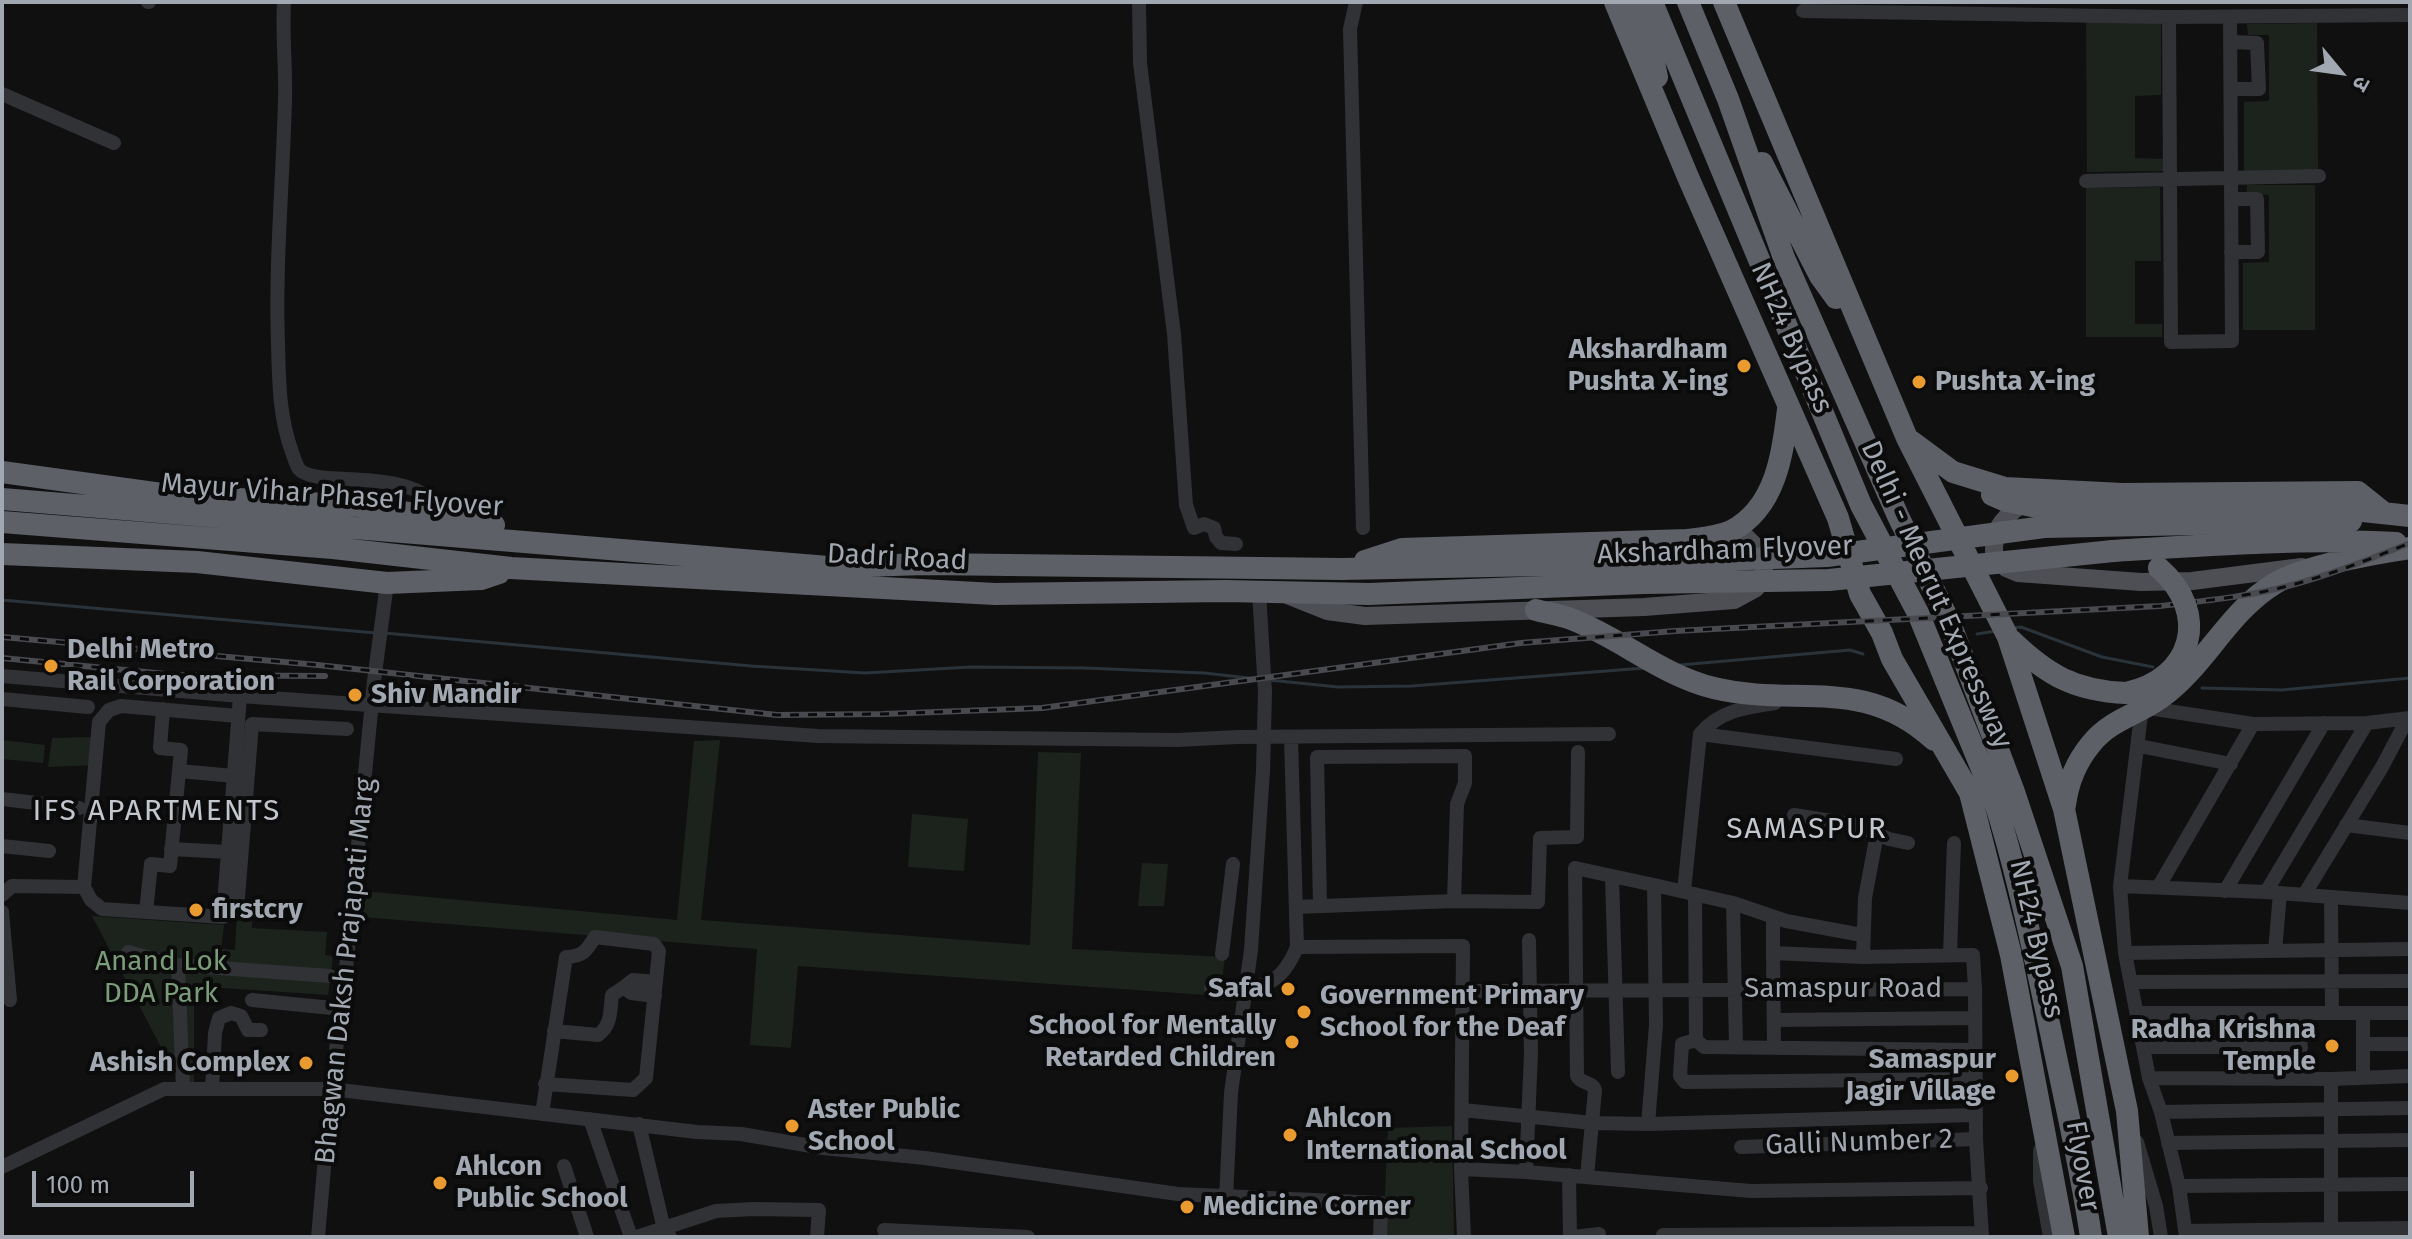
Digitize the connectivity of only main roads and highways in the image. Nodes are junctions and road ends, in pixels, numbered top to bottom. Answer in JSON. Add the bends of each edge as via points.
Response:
{"nodes":[{"id":1,"x":1615,"y":2,"type":"edge"},
{"id":2,"x":1635,"y":2,"type":"edge"},
{"id":3,"x":1652,"y":2,"type":"edge"},
{"id":4,"x":1688,"y":2,"type":"edge"},
{"id":5,"x":1724,"y":2,"type":"edge"},
{"id":6,"x":1728,"y":99,"type":"junction"},
{"id":7,"x":1668,"y":129,"type":"junction"},
{"id":8,"x":1861,"y":332,"type":"junction"},
{"id":9,"x":1789,"y":408,"type":"junction"},
{"id":10,"x":1907,"y":438,"type":"junction"},
{"id":11,"x":2,"y":472,"type":"edge"},
{"id":12,"x":1953,"y":472,"type":"junction"},
{"id":13,"x":2,"y":499,"type":"edge"},
{"id":14,"x":2020,"y":505,"type":"junction"},
{"id":15,"x":2383,"y":512,"type":"junction"},
{"id":16,"x":2410,"y":519,"type":"edge"},
{"id":17,"x":2,"y":522,"type":"edge"},
{"id":18,"x":1732,"y":530,"type":"junction"},
{"id":19,"x":2349,"y":530,"type":"junction"},
{"id":20,"x":2410,"y":546,"type":"edge"},
{"id":21,"x":2113,"y":551,"type":"junction"},
{"id":22,"x":657,"y":552,"type":"junction"},
{"id":23,"x":2,"y":554,"type":"edge"},
{"id":24,"x":2336,"y":564,"type":"junction"},
{"id":25,"x":511,"y":568,"type":"junction"},
{"id":26,"x":1342,"y":569,"type":"junction"},
{"id":27,"x":1270,"y":592,"type":"junction"},
{"id":28,"x":1536,"y":610,"type":"junction"},
{"id":29,"x":2008,"y":637,"type":"junction"},
{"id":30,"x":1953,"y":762,"type":"junction"},
{"id":31,"x":2064,"y":809,"type":"junction"},
{"id":32,"x":2041,"y":1104,"type":"joint"},
{"id":33,"x":2127,"y":1111,"type":"joint"},
{"id":34,"x":2123,"y":1191,"type":"junction"},
{"id":35,"x":2064,"y":1237,"type":"edge"},
{"id":36,"x":2091,"y":1237,"type":"edge"},
{"id":37,"x":2119,"y":1237,"type":"edge"},
{"id":38,"x":2138,"y":1237,"type":"edge"}],
"edges":[{"from":1,"to":7,"type":"highway","name":"NH24 Bypass"},
{"from":2,"to":7,"type":"highway"},
{"from":3,"to":36,"type":"highway","name":"Delhi - Meerut Expressway","via":[[1861,505],[1918,613],[1993,796],[2038,971]]},
{"from":4,"to":6,"type":"highway","name":"Delhi - Meerut Expressway"},
{"from":5,"to":8,"type":"highway","name":"NH24 Bypass"},
{"from":6,"to":8,"type":"highway","via":[[1820,276]]},
{"from":6,"to":34,"type":"highway","name":"Delhi - Meerut Expressway","via":[[1784,258],[1950,623],[2014,792],[2072,966]]},
{"from":7,"to":9,"type":"highway","name":"NH24 Bypass"},
{"from":8,"to":10,"type":"highway","name":"NH24 Bypass"},
{"from":9,"to":18,"type":"highway","via":[[1774,480],[1753,513]]},
{"from":9,"to":30,"type":"highway","name":"NH24 Bypass","via":[[1838,518],[1860,594]]},
{"from":10,"to":12,"type":"highway"},
{"from":10,"to":29,"type":"highway","name":"NH24 Bypass"},
{"from":11,"to":22,"type":"highway","via":[[169,495],[402,511],[578,535]]},
{"from":12,"to":14,"type":"highway"},
{"from":12,"to":15,"type":"highway","via":[[2005,488],[2122,494],[2358,492]]},
{"from":13,"to":22,"type":"highway","name":"Mayur Vihar Phase1 Flyover"},
{"from":14,"to":15,"type":"highway"},
{"from":14,"to":24,"type":"main road","via":[[1993,536],[1994,556],[2018,573],[2192,581]]},
{"from":15,"to":16,"type":"highway"},
{"from":16,"to":19,"type":"highway","name":"Akshardham Flyover"},
{"from":17,"to":25,"type":"highway","name":"Mayur Vihar Phase1 Flyover"},
{"from":18,"to":26,"type":"highway","via":[[1687,540],[1402,549]]},
{"from":18,"to":28,"type":"main road","via":[[1751,541],[1764,570],[1756,588],[1734,600]]},
{"from":19,"to":20,"type":"highway","name":"Akshardham Flyover"},
{"from":19,"to":21,"type":"highway","name":"Akshardham Flyover"},
{"from":19,"to":26,"type":"highway","name":"Akshardham Flyover","bridge":true,"via":[[2044,527],[1827,556]]},
{"from":20,"to":24,"type":"highway"},
{"from":21,"to":27,"type":"highway","name":"Akshardham Flyover","bridge":true,"via":[[1829,580],[1369,594]]},
{"from":21,"to":29,"type":"highway","bridge":true,"via":[[2159,568],[2183,596],[2189,633],[2175,667],[2161,680],[2126,693],[2097,691],[2055,677]]},
{"from":22,"to":26,"type":"highway","name":"Dadri Road","via":[[828,567]]},
{"from":23,"to":25,"type":"highway","via":[[197,562],[387,583],[481,579]]},
{"from":24,"to":31,"type":"highway","via":[[2275,583],[2161,699],[2106,729],[2073,773]]},
{"from":25,"to":27,"type":"highway","name":"Dadri Road","via":[[995,594]]},
{"from":27,"to":28,"type":"main road","via":[[1327,611],[1365,616]]},
{"from":28,"to":30,"type":"highway","via":[[1571,619],[1691,682],[1739,693],[1863,700],[1885,708],[1923,730]]},
{"from":29,"to":31,"type":"highway","name":"NH24 Bypass"},
{"from":30,"to":32,"type":"highway","name":"NH24 Bypass","via":[[1970,793],[1981,832]]},
{"from":31,"to":33,"type":"highway","name":"NH24 Bypass"},
{"from":32,"to":35,"type":"highway","name":"Flyover"},
{"from":33,"to":34,"type":"highway","name":"Flyover"},
{"from":34,"to":37,"type":"highway","name":"Delhi - Meerut Expressway"},
{"from":34,"to":38,"type":"highway","name":"Flyover"}]}
